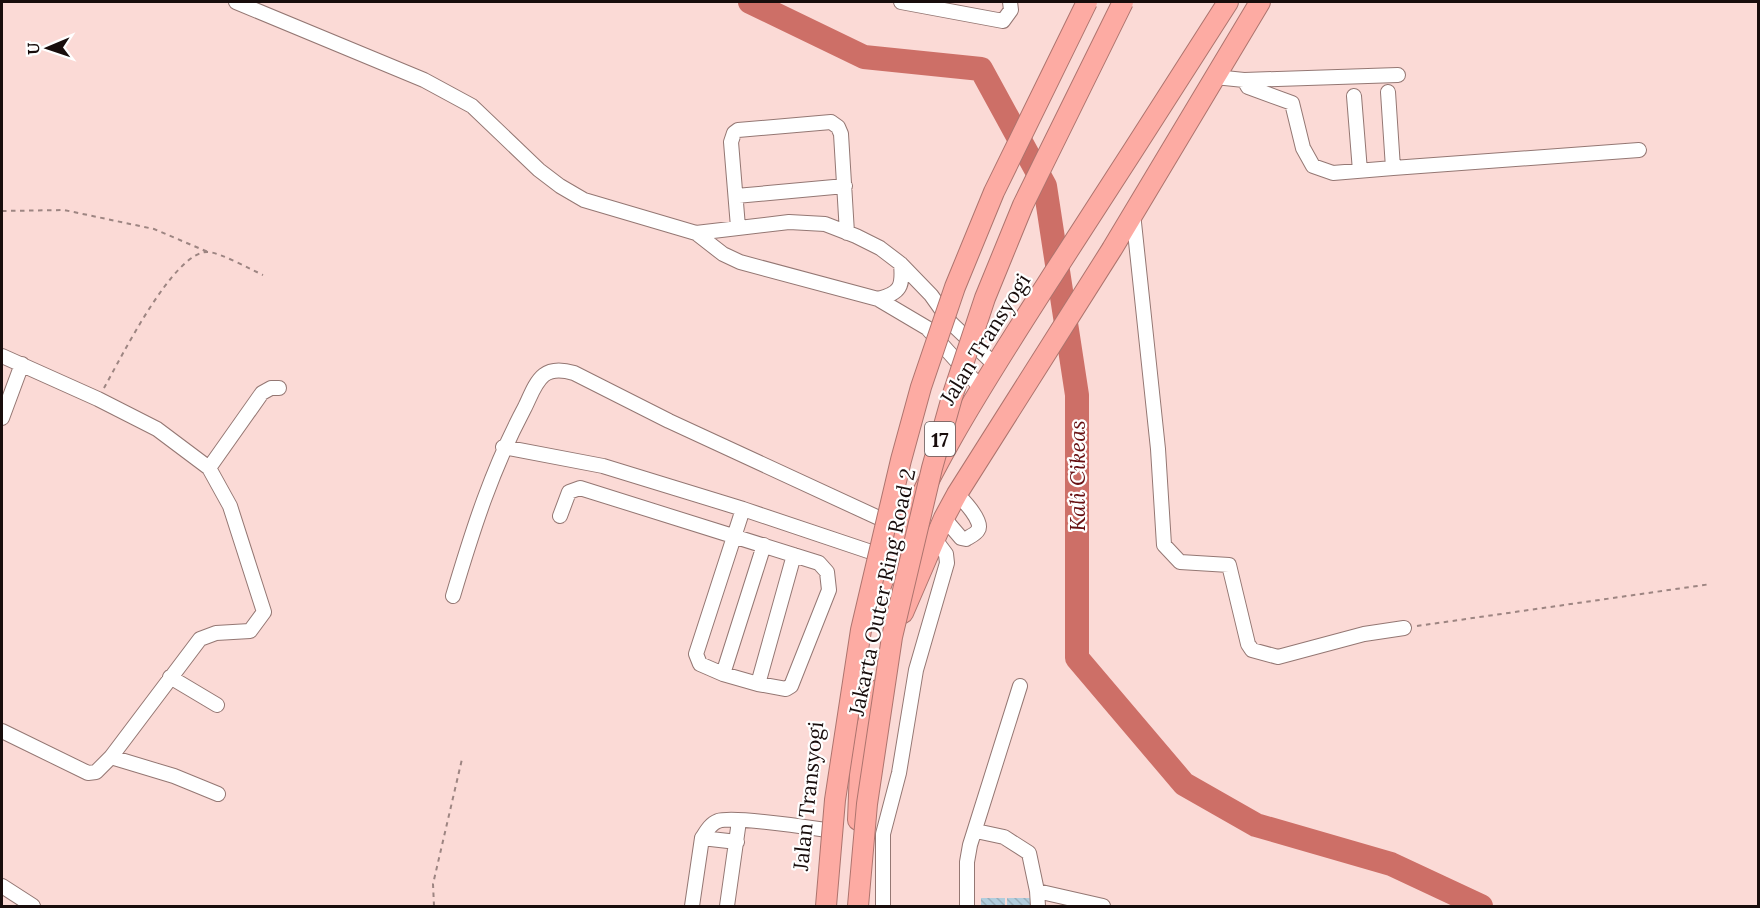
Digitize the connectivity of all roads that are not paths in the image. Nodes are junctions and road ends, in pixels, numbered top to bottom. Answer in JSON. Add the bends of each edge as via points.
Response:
{"nodes":[{"id":1,"x":236,"y":2,"type":"edge"},
{"id":2,"x":902,"y":2,"type":"edge"},
{"id":3,"x":975,"y":2,"type":"edge"},
{"id":4,"x":1010,"y":2,"type":"edge"},
{"id":5,"x":1087,"y":2,"type":"edge"},
{"id":6,"x":1123,"y":2,"type":"edge"},
{"id":7,"x":1228,"y":2,"type":"edge"},
{"id":8,"x":1260,"y":2,"type":"edge"},
{"id":9,"x":973,"y":16,"type":"junction"},
{"id":10,"x":1215,"y":76,"type":"junction"},
{"id":11,"x":1244,"y":80,"type":"junction"},
{"id":12,"x":1354,"y":86,"type":"junction"},
{"id":13,"x":1639,"y":150,"type":"dead end"},
{"id":14,"x":1393,"y":168,"type":"junction"},
{"id":15,"x":1360,"y":171,"type":"junction"},
{"id":16,"x":845,"y":186,"type":"junction"},
{"id":17,"x":736,"y":196,"type":"junction"},
{"id":18,"x":1133,"y":213,"type":"junction"},
{"id":19,"x":738,"y":227,"type":"junction"},
{"id":20,"x":848,"y":232,"type":"junction"},
{"id":21,"x":696,"y":233,"type":"junction"},
{"id":22,"x":901,"y":264,"type":"junction"},
{"id":23,"x":878,"y":299,"type":"junction"},
{"id":24,"x":2,"y":356,"type":"edge"},
{"id":25,"x":1000,"y":357,"type":"junction"},
{"id":26,"x":22,"y":364,"type":"junction"},
{"id":27,"x":980,"y":387,"type":"junction"},
{"id":28,"x":279,"y":388,"type":"dead end"},
{"id":29,"x":2,"y":418,"type":"edge"},
{"id":30,"x":503,"y":447,"type":"junction"},
{"id":31,"x":208,"y":468,"type":"junction"},
{"id":32,"x":957,"y":494,"type":"junction"},
{"id":33,"x":743,"y":509,"type":"junction"},
{"id":34,"x":560,"y":516,"type":"dead end"},
{"id":35,"x":944,"y":518,"type":"junction"},
{"id":36,"x":904,"y":530,"type":"junction"},
{"id":37,"x":734,"y":536,"type":"junction"},
{"id":38,"x":934,"y":538,"type":"junction"},
{"id":39,"x":764,"y":546,"type":"junction"},
{"id":40,"x":794,"y":555,"type":"junction"},
{"id":41,"x":891,"y":558,"type":"junction"},
{"id":42,"x":453,"y":596,"type":"dead end"},
{"id":43,"x":1404,"y":628,"type":"road end"},
{"id":44,"x":723,"y":674,"type":"junction"},
{"id":45,"x":170,"y":677,"type":"junction"},
{"id":46,"x":758,"y":684,"type":"junction"},
{"id":47,"x":1020,"y":686,"type":"dead end"},
{"id":48,"x":217,"y":705,"type":"dead end"},
{"id":49,"x":2,"y":731,"type":"edge"},
{"id":50,"x":111,"y":757,"type":"junction"},
{"id":51,"x":218,"y":794,"type":"dead end"},
{"id":52,"x":739,"y":821,"type":"junction"},
{"id":53,"x":826,"y":830,"type":"junction"},
{"id":54,"x":976,"y":831,"type":"junction"},
{"id":55,"x":702,"y":838,"type":"junction"},
{"id":56,"x":737,"y":842,"type":"junction"},
{"id":57,"x":2,"y":886,"type":"edge"},
{"id":58,"x":1037,"y":891,"type":"junction"},
{"id":59,"x":33,"y":906,"type":"edge"},
{"id":60,"x":693,"y":906,"type":"edge"},
{"id":61,"x":727,"y":906,"type":"edge"},
{"id":62,"x":824,"y":906,"type":"edge"},
{"id":63,"x":858,"y":906,"type":"edge"},
{"id":64,"x":883,"y":906,"type":"edge"},
{"id":65,"x":967,"y":906,"type":"edge"},
{"id":66,"x":1038,"y":906,"type":"edge"},
{"id":67,"x":1103,"y":906,"type":"edge"}],
"edges":[{"from":1,"to":21,"type":"street","via":[[424,80],[472,106],[539,170],[585,200]]},
{"from":2,"to":9,"type":"street"},
{"from":3,"to":9,"type":"street"},
{"from":4,"to":9,"type":"street","via":[[1011,10],[1003,21]]},
{"from":5,"to":62,"type":"highway","name":"Jakarta Outer Ring Road 2","number":"17","bridge":true,"via":[[994,192],[955,287],[921,387],[861,630],[835,800]]},
{"from":6,"to":63,"type":"highway","name":"Jakarta Outer Ring Road 2","number":"17","bridge":true,"via":[[1023,205],[985,298],[952,397],[892,637],[867,804]]},
{"from":7,"to":25,"type":"highway","name":"Jalan Transyogi"},
{"from":8,"to":10,"type":"highway"},
{"from":10,"to":11,"type":"street"},
{"from":10,"to":18,"type":"highway"},
{"from":11,"to":12,"type":"street"},
{"from":11,"to":15,"type":"street","via":[[1248,87],[1292,103],[1303,148],[1313,166],[1333,173]]},
{"from":12,"to":14,"type":"street","via":[[1390,82]]},
{"from":12,"to":15,"type":"street"},
{"from":13,"to":14,"type":"street"},
{"from":14,"to":15,"type":"street"},
{"from":16,"to":17,"type":"street"},
{"from":16,"to":17,"type":"street","via":[[841,134],[831,122],[820,122],[734,133],[731,142]]},
{"from":16,"to":20,"type":"street"},
{"from":17,"to":19,"type":"street"},
{"from":18,"to":32,"type":"highway"},
{"from":18,"to":43,"type":"street","via":[[1164,545],[1180,562],[1229,565],[1252,650],[1278,657],[1364,634]]},
{"from":19,"to":20,"type":"street","via":[[789,222],[825,224]]},
{"from":19,"to":21,"type":"street"},
{"from":20,"to":22,"type":"street"},
{"from":21,"to":23,"type":"street","via":[[740,262]]},
{"from":22,"to":23,"type":"street","via":[[898,290]]},
{"from":22,"to":25,"type":"street","via":[[951,323]]},
{"from":23,"to":27,"type":"street","via":[[927,327]]},
{"from":24,"to":26,"type":"street"},
{"from":25,"to":27,"type":"highway","name":"Jalan Transyogi"},
{"from":26,"to":29,"type":"street"},
{"from":26,"to":31,"type":"street","via":[[157,429]]},
{"from":27,"to":36,"type":"highway","name":"Jalan Transyogi"},
{"from":28,"to":31,"type":"street","via":[[262,393]]},
{"from":30,"to":33,"type":"street","via":[[603,466]]},
{"from":30,"to":36,"type":"street","via":[[539,380],[552,371],[563,370]]},
{"from":30,"to":42,"type":"street"},
{"from":31,"to":45,"type":"street","via":[[230,506],[264,612],[250,632],[216,633],[200,639]]},
{"from":32,"to":35,"type":"highway"},
{"from":32,"to":35,"type":"street","via":[[977,519],[979,530],[962,538]]},
{"from":33,"to":37,"type":"street"},
{"from":33,"to":41,"type":"street"},
{"from":34,"to":37,"type":"street","via":[[569,492],[580,488]]},
{"from":35,"to":38,"type":"highway"},
{"from":36,"to":41,"type":"highway","name":"Jalan Transyogi"},
{"from":37,"to":39,"type":"street"},
{"from":37,"to":44,"type":"street","via":[[696,654],[700,664]]},
{"from":38,"to":63,"type":"highway","via":[[899,624],[867,726],[860,770]]},
{"from":38,"to":64,"type":"street","via":[[941,544],[947,564],[916,670],[903,754],[884,834]]},
{"from":39,"to":40,"type":"street"},
{"from":39,"to":44,"type":"street"},
{"from":40,"to":46,"type":"street"},
{"from":40,"to":46,"type":"street","via":[[825,568],[829,590],[791,686],[786,689]]},
{"from":41,"to":53,"type":"highway","name":"Jalan Transyogi","via":[[850,673],[832,757]]},
{"from":44,"to":46,"type":"street"},
{"from":45,"to":48,"type":"street"},
{"from":45,"to":50,"type":"street"},
{"from":47,"to":54,"type":"street"},
{"from":49,"to":50,"type":"street","via":[[88,773],[96,772]]},
{"from":50,"to":51,"type":"street"},
{"from":52,"to":53,"type":"street"},
{"from":52,"to":55,"type":"street","via":[[719,820]]},
{"from":52,"to":56,"type":"street"},
{"from":53,"to":62,"type":"highway","name":"Jalan Transyogi"},
{"from":54,"to":58,"type":"street","via":[[1004,837],[1029,853]]},
{"from":54,"to":65,"type":"street","via":[[967,862]]},
{"from":55,"to":56,"type":"street"},
{"from":55,"to":60,"type":"street"},
{"from":56,"to":61,"type":"street"},
{"from":57,"to":59,"type":"street"},
{"from":58,"to":66,"type":"street"},
{"from":58,"to":67,"type":"street"}]}
